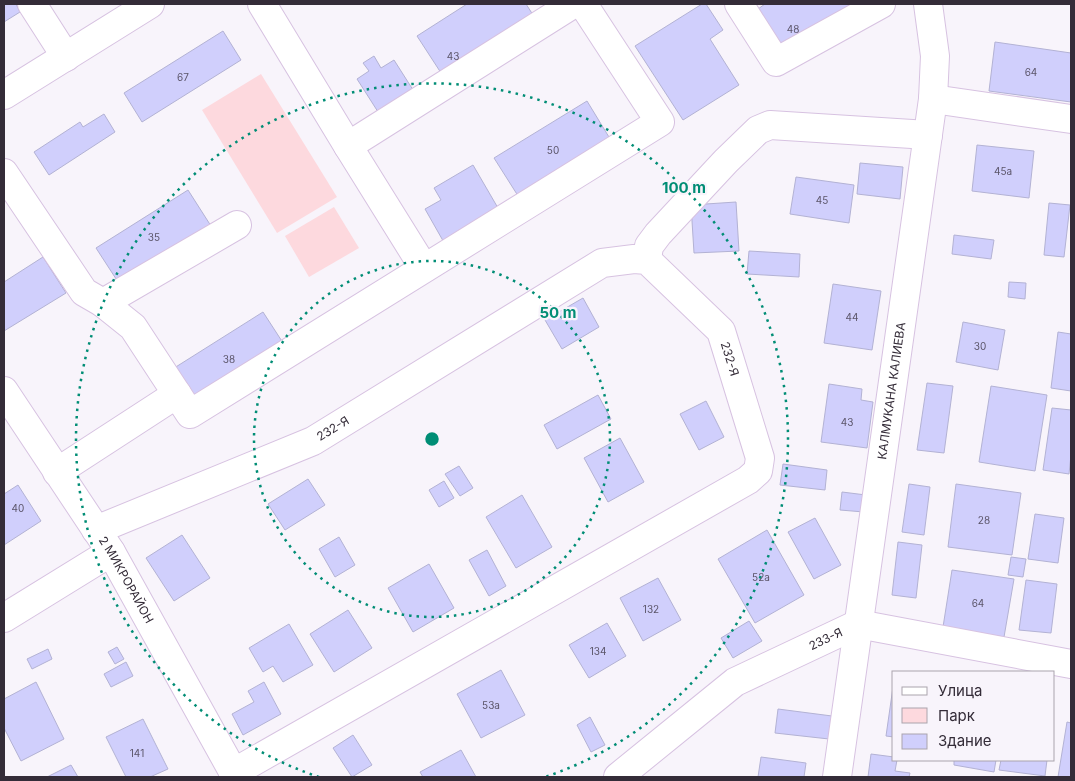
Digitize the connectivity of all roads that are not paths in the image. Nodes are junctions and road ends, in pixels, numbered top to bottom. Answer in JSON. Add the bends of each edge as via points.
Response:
{"nodes":[{"id":1,"x":32,"y":4,"type":"edge"},
{"id":2,"x":150,"y":4,"type":"edge"},
{"id":3,"x":262,"y":4,"type":"edge"},
{"id":4,"x":573,"y":4,"type":"edge"},
{"id":5,"x":583,"y":4,"type":"edge"},
{"id":6,"x":739,"y":4,"type":"edge"},
{"id":7,"x":881,"y":4,"type":"edge"},
{"id":8,"x":928,"y":4,"type":"edge"},
{"id":9,"x":66,"y":57,"type":"junction"},
{"id":10,"x":4,"y":95,"type":"edge"},
{"id":11,"x":933,"y":99,"type":"junction"},
{"id":12,"x":1071,"y":119,"type":"edge"},
{"id":13,"x":928,"y":135,"type":"junction"},
{"id":14,"x":348,"y":146,"type":"junction"},
{"id":15,"x":4,"y":173,"type":"edge"},
{"id":16,"x":238,"y":225,"type":"dead end"},
{"id":17,"x":647,"y":260,"type":"junction"},
{"id":18,"x":424,"y":268,"type":"junction"},
{"id":19,"x":103,"y":303,"type":"junction"},
{"id":20,"x":4,"y":391,"type":"edge"},
{"id":21,"x":177,"y":394,"type":"junction"},
{"id":22,"x":58,"y":472,"type":"junction"},
{"id":23,"x":104,"y":541,"type":"junction"},
{"id":24,"x":4,"y":618,"type":"edge"},
{"id":25,"x":858,"y":624,"type":"junction"},
{"id":26,"x":1071,"y":664,"type":"edge"},
{"id":27,"x":234,"y":775,"type":"edge"},
{"id":28,"x":618,"y":777,"type":"edge"},
{"id":29,"x":836,"y":777,"type":"edge"}],
"edges":[{"from":1,"to":9,"type":"street"},
{"from":2,"to":9,"type":"street"},
{"from":3,"to":14,"type":"street"},
{"from":4,"to":14,"type":"street"},
{"from":5,"to":18,"type":"street","via":[[660,122]]},
{"from":6,"to":7,"type":"street","via":[[776,62]]},
{"from":8,"to":11,"type":"street","name":"КАЛМУКАНА КАЛИЕВА","via":[[934,56]]},
{"from":9,"to":10,"type":"street"},
{"from":11,"to":12,"type":"street"},
{"from":11,"to":13,"type":"street","name":"КАЛМУКАНА КАЛИЕВА"},
{"from":13,"to":17,"type":"street","via":[[770,125],[758,130],[658,234],[649,246]]},
{"from":13,"to":25,"type":"street","name":"КАЛМУКАНА КАЛИЕВА"},
{"from":14,"to":18,"type":"street"},
{"from":15,"to":19,"type":"street","via":[[84,292]]},
{"from":16,"to":19,"type":"street"},
{"from":17,"to":23,"type":"street","name":"232-Я","via":[[634,258],[602,263],[313,441]]},
{"from":17,"to":27,"type":"street","name":"232-Я","via":[[721,331],[760,458],[758,471],[748,480]]},
{"from":18,"to":21,"type":"street","via":[[190,414]]},
{"from":19,"to":21,"type":"street","via":[[133,327]]},
{"from":20,"to":22,"type":"street","name":"2 МИКРОРАЙОН"},
{"from":21,"to":22,"type":"street"},
{"from":22,"to":23,"type":"street","name":"2 МИКРОРАЙОН"},
{"from":23,"to":24,"type":"street","name":"232-Я"},
{"from":23,"to":27,"type":"street","name":"2 МИКРОРАЙОН"},
{"from":25,"to":26,"type":"street","name":"233-Я"},
{"from":25,"to":28,"type":"street","name":"233-Я","via":[[735,682]]},
{"from":25,"to":29,"type":"street","name":"КАЛМУКАНА КАЛИЕВА"}]}
